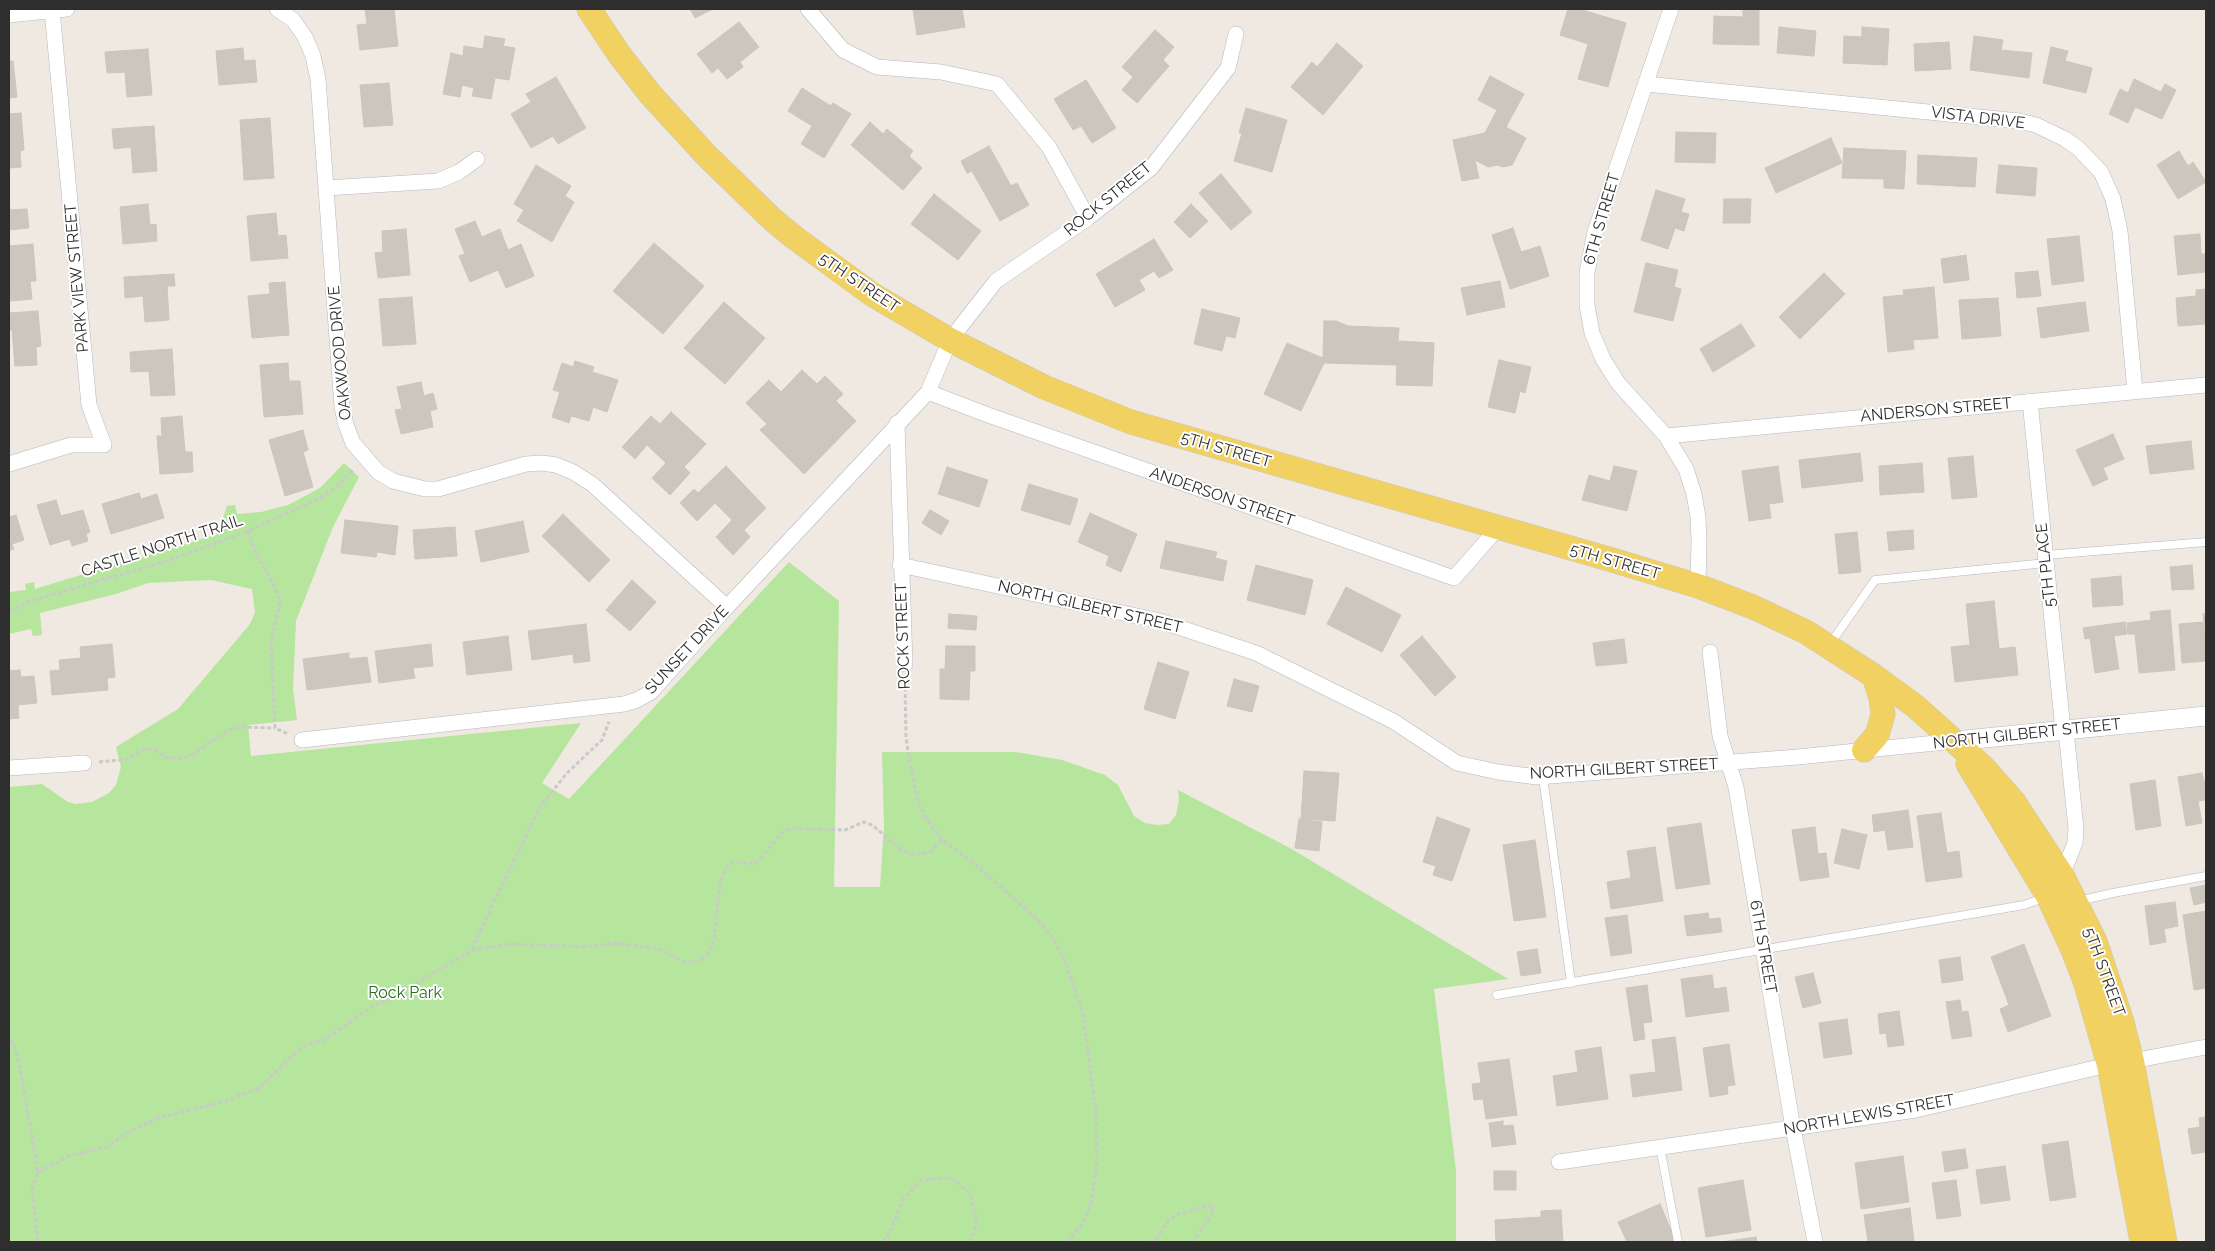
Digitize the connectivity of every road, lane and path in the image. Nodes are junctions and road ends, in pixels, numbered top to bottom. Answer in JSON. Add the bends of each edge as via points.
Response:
{"nodes":[{"id":1,"x":277,"y":9,"type":"edge"},
{"id":2,"x":589,"y":9,"type":"edge"},
{"id":3,"x":808,"y":9,"type":"edge"},
{"id":4,"x":1671,"y":9,"type":"edge"},
{"id":5,"x":60,"y":10,"type":"edge"},
{"id":6,"x":9,"y":15,"type":"edge"},
{"id":7,"x":1236,"y":34,"type":"dead end"},
{"id":8,"x":1646,"y":84,"type":"junction"},
{"id":9,"x":477,"y":159,"type":"dead end"},
{"id":10,"x":326,"y":188,"type":"junction"},
{"id":11,"x":1088,"y":218,"type":"junction"},
{"id":12,"x":950,"y":340,"type":"junction"},
{"id":13,"x":2206,"y":385,"type":"edge"},
{"id":14,"x":2135,"y":391,"type":"junction"},
{"id":15,"x":928,"y":392,"type":"junction"},
{"id":16,"x":2030,"y":401,"type":"junction"},
{"id":17,"x":897,"y":423,"type":"junction"},
{"id":18,"x":1666,"y":436,"type":"junction"},
{"id":19,"x":365,"y":458,"type":"junction"},
{"id":20,"x":9,"y":464,"type":"edge"},
{"id":21,"x":1498,"y":528,"type":"junction"},
{"id":22,"x":248,"y":531,"type":"junction"},
{"id":23,"x":2206,"y":542,"type":"edge"},
{"id":24,"x":2046,"y":559,"type":"junction"},
{"id":25,"x":900,"y":565,"type":"junction"},
{"id":26,"x":1698,"y":586,"type":"junction"},
{"id":27,"x":727,"y":607,"type":"junction"},
{"id":28,"x":9,"y":611,"type":"edge"},
{"id":29,"x":1829,"y":646,"type":"junction"},
{"id":30,"x":1710,"y":652,"type":"dead end"},
{"id":31,"x":905,"y":664,"type":"joint"},
{"id":32,"x":1874,"y":676,"type":"junction"},
{"id":33,"x":609,"y":706,"type":"junction"},
{"id":34,"x":2206,"y":716,"type":"edge"},
{"id":35,"x":274,"y":728,"type":"junction"},
{"id":36,"x":2065,"y":730,"type":"junction"},
{"id":37,"x":302,"y":740,"type":"joint"},
{"id":38,"x":1955,"y":741,"type":"junction"},
{"id":39,"x":1864,"y":750,"type":"junction"},
{"id":40,"x":84,"y":763,"type":"joint"},
{"id":41,"x":1728,"y":763,"type":"junction"},
{"id":42,"x":9,"y":768,"type":"edge"},
{"id":43,"x":1543,"y":777,"type":"junction"},
{"id":44,"x":942,"y":840,"type":"junction"},
{"id":45,"x":2062,"y":875,"type":"junction"},
{"id":46,"x":2206,"y":876,"type":"edge"},
{"id":47,"x":2048,"y":896,"type":"junction"},
{"id":48,"x":2076,"y":902,"type":"junction"},
{"id":49,"x":473,"y":950,"type":"junction"},
{"id":50,"x":1763,"y":950,"type":"junction"},
{"id":51,"x":1571,"y":983,"type":"junction"},
{"id":52,"x":1497,"y":995,"type":"dead end"},
{"id":53,"x":9,"y":1034,"type":"edge"},
{"id":54,"x":2206,"y":1047,"type":"edge"},
{"id":55,"x":2120,"y":1063,"type":"junction"},
{"id":56,"x":1793,"y":1128,"type":"junction"},
{"id":57,"x":1660,"y":1147,"type":"junction"},
{"id":58,"x":1559,"y":1162,"type":"dead end"},
{"id":59,"x":38,"y":1172,"type":"junction"},
{"id":60,"x":38,"y":1242,"type":"edge"},
{"id":61,"x":883,"y":1242,"type":"edge"},
{"id":62,"x":969,"y":1242,"type":"edge"},
{"id":63,"x":1068,"y":1242,"type":"edge"},
{"id":64,"x":1144,"y":1242,"type":"edge"},
{"id":65,"x":1192,"y":1242,"type":"edge"},
{"id":66,"x":1678,"y":1242,"type":"edge"},
{"id":67,"x":1816,"y":1242,"type":"edge"},
{"id":68,"x":2142,"y":1242,"type":"edge"},
{"id":69,"x":2165,"y":1242,"type":"edge"}],
"edges":[{"from":1,"to":10,"type":"street","name":"OAKWOOD DRIVE","via":[[293,20],[314,56]]},
{"from":2,"to":12,"type":"main road","name":"5TH STREET","via":[[650,94],[707,156],[774,220],[873,295]]},
{"from":3,"to":11,"type":"street","via":[[843,50],[877,67],[941,72],[997,84],[1049,147]]},
{"from":4,"to":8,"type":"street","name":"6TH STREET"},
{"from":5,"to":6,"type":"street"},
{"from":5,"to":20,"type":"street","name":"PARK VIEW STREET","via":[[89,405],[104,445],[71,445]]},
{"from":7,"to":11,"type":"street","name":"ROCK STREET","via":[[1228,68],[1151,168]]},
{"from":8,"to":14,"type":"street","name":"VISTA DRIVE","via":[[2019,121],[2065,139],[2101,172],[2113,199],[2120,231]]},
{"from":8,"to":18,"type":"street","name":"6TH STREET","via":[[1595,232],[1587,272],[1587,305],[1592,333],[1603,359],[1618,383]]},
{"from":9,"to":10,"type":"street","via":[[438,181]]},
{"from":10,"to":19,"type":"street","name":"OAKWOOD DRIVE","via":[[342,407],[353,443]]},
{"from":11,"to":12,"type":"street","name":"ROCK STREET","via":[[996,281]]},
{"from":12,"to":15,"type":"street","name":"SUNSET DRIVE"},
{"from":12,"to":21,"type":"main road","name":"5TH STREET","via":[[1044,387],[1132,422]]},
{"from":13,"to":14,"type":"street","name":"ANDERSON STREET"},
{"from":14,"to":16,"type":"street","name":"ANDERSON STREET"},
{"from":15,"to":17,"type":"street","name":"SUNSET DRIVE"},
{"from":15,"to":21,"type":"street","name":"ANDERSON STREET","via":[[1454,578]]},
{"from":16,"to":18,"type":"street","name":"ANDERSON STREET"},
{"from":16,"to":24,"type":"street","name":"5TH PLACE"},
{"from":17,"to":25,"type":"street","name":"ROCK STREET"},
{"from":17,"to":27,"type":"street","name":"SUNSET DRIVE"},
{"from":18,"to":26,"type":"street","name":"6TH STREET","via":[[1686,469],[1694,494],[1700,540]]},
{"from":19,"to":22,"type":"path","name":"CASTLE NORTH TRAIL","via":[[333,490]]},
{"from":19,"to":27,"type":"street","name":"OAKWOOD DRIVE","via":[[378,472],[393,481],[425,489],[438,489],[526,464],[556,465],[592,484]]},
{"from":21,"to":26,"type":"main road","name":"5TH STREET"},
{"from":22,"to":28,"type":"path","name":"CASTLE NORTH TRAIL","via":[[170,560],[34,600]]},
{"from":22,"to":35,"type":"path","via":[[280,602],[271,640]]},
{"from":23,"to":24,"type":"lane"},
{"from":24,"to":29,"type":"lane","via":[[1875,580]]},
{"from":24,"to":36,"type":"street","name":"5TH PLACE"},
{"from":25,"to":31,"type":"street","name":"ROCK STREET"},
{"from":25,"to":43,"type":"street","name":"NORTH GILBERT STREET","via":[[1160,620],[1256,653],[1393,721],[1457,763]]},
{"from":26,"to":29,"type":"main road","name":"5TH STREET","via":[[1791,624]]},
{"from":27,"to":33,"type":"street","name":"SUNSET DRIVE","via":[[651,692],[637,700]]},
{"from":29,"to":32,"type":"main road","name":"5TH STREET"},
{"from":30,"to":41,"type":"street","name":"6TH STREET","via":[[1720,736]]},
{"from":31,"to":44,"type":"path","name":"ROCK STREET","via":[[906,737],[913,781],[918,802]]},
{"from":32,"to":38,"type":"main road","name":"5TH STREET"},
{"from":32,"to":39,"type":"main road","via":[[1883,715],[1877,736]]},
{"from":33,"to":37,"type":"street","name":"SUNSET DRIVE"},
{"from":33,"to":49,"type":"path","via":[[608,729],[602,740],[568,772],[541,805]]},
{"from":34,"to":36,"type":"street","name":"NORTH GILBERT STREET"},
{"from":35,"to":37,"type":"path"},
{"from":35,"to":40,"type":"path","via":[[241,727],[227,731],[182,759],[166,758],[149,749],[128,758]]},
{"from":36,"to":38,"type":"street","name":"NORTH GILBERT STREET"},
{"from":36,"to":45,"type":"street","name":"5TH PLACE","via":[[2076,829],[2075,844]]},
{"from":38,"to":39,"type":"street","name":"NORTH GILBERT STREET"},
{"from":38,"to":45,"type":"main road","name":"5TH STREET","via":[[2014,802]]},
{"from":38,"to":47,"type":"main road","name":"5TH STREET"},
{"from":39,"to":41,"type":"street","name":"NORTH GILBERT STREET"},
{"from":40,"to":42,"type":"street"},
{"from":41,"to":43,"type":"street","name":"NORTH GILBERT STREET"},
{"from":41,"to":50,"type":"street","name":"6TH STREET","via":[[1736,787]]},
{"from":43,"to":51,"type":"lane"},
{"from":44,"to":49,"type":"path","via":[[930,852],[913,855],[864,822],[845,830],[784,830],[755,864],[729,864],[720,885],[714,939],[709,953],[694,963],[686,963],[660,949],[616,943],[585,947],[510,944]]},
{"from":44,"to":63,"type":"path","name":"ROCK STREET","via":[[1039,921],[1052,937],[1065,961],[1083,1014],[1096,1112],[1097,1160],[1091,1204],[1085,1219]]},
{"from":45,"to":48,"type":"main road","name":"5TH STREET"},
{"from":46,"to":48,"type":"lane","via":[[2113,892]]},
{"from":47,"to":50,"type":"lane","via":[[2024,905]]},
{"from":47,"to":55,"type":"main road","name":"5TH STREET"},
{"from":48,"to":55,"type":"main road","name":"5TH STREET","via":[[2109,978]]},
{"from":49,"to":59,"type":"path","via":[[373,1006],[324,1040],[298,1050],[259,1088],[223,1102],[158,1118],[107,1147],[70,1156]]},
{"from":50,"to":51,"type":"lane"},
{"from":50,"to":56,"type":"street","name":"6TH STREET"},
{"from":51,"to":52,"type":"lane"},
{"from":53,"to":59,"type":"path","via":[[19,1062]]},
{"from":54,"to":55,"type":"street","name":"NORTH LEWIS STREET"},
{"from":55,"to":56,"type":"street","name":"NORTH LEWIS STREET","via":[[1916,1110]]},
{"from":55,"to":68,"type":"main road","name":"5TH STREET"},
{"from":55,"to":69,"type":"main road","name":"5TH STREET"},
{"from":56,"to":57,"type":"street","name":"NORTH LEWIS STREET"},
{"from":56,"to":67,"type":"street","name":"6TH STREET"},
{"from":57,"to":58,"type":"street","name":"NORTH LEWIS STREET"},
{"from":57,"to":66,"type":"lane"},
{"from":59,"to":60,"type":"path","via":[[32,1188]]},
{"from":61,"to":62,"type":"path","via":[[903,1200],[922,1180],[951,1178],[970,1193],[977,1222]]},
{"from":64,"to":65,"type":"path","via":[[1155,1241],[1167,1222],[1178,1214],[1214,1205],[1213,1213]]}]}
